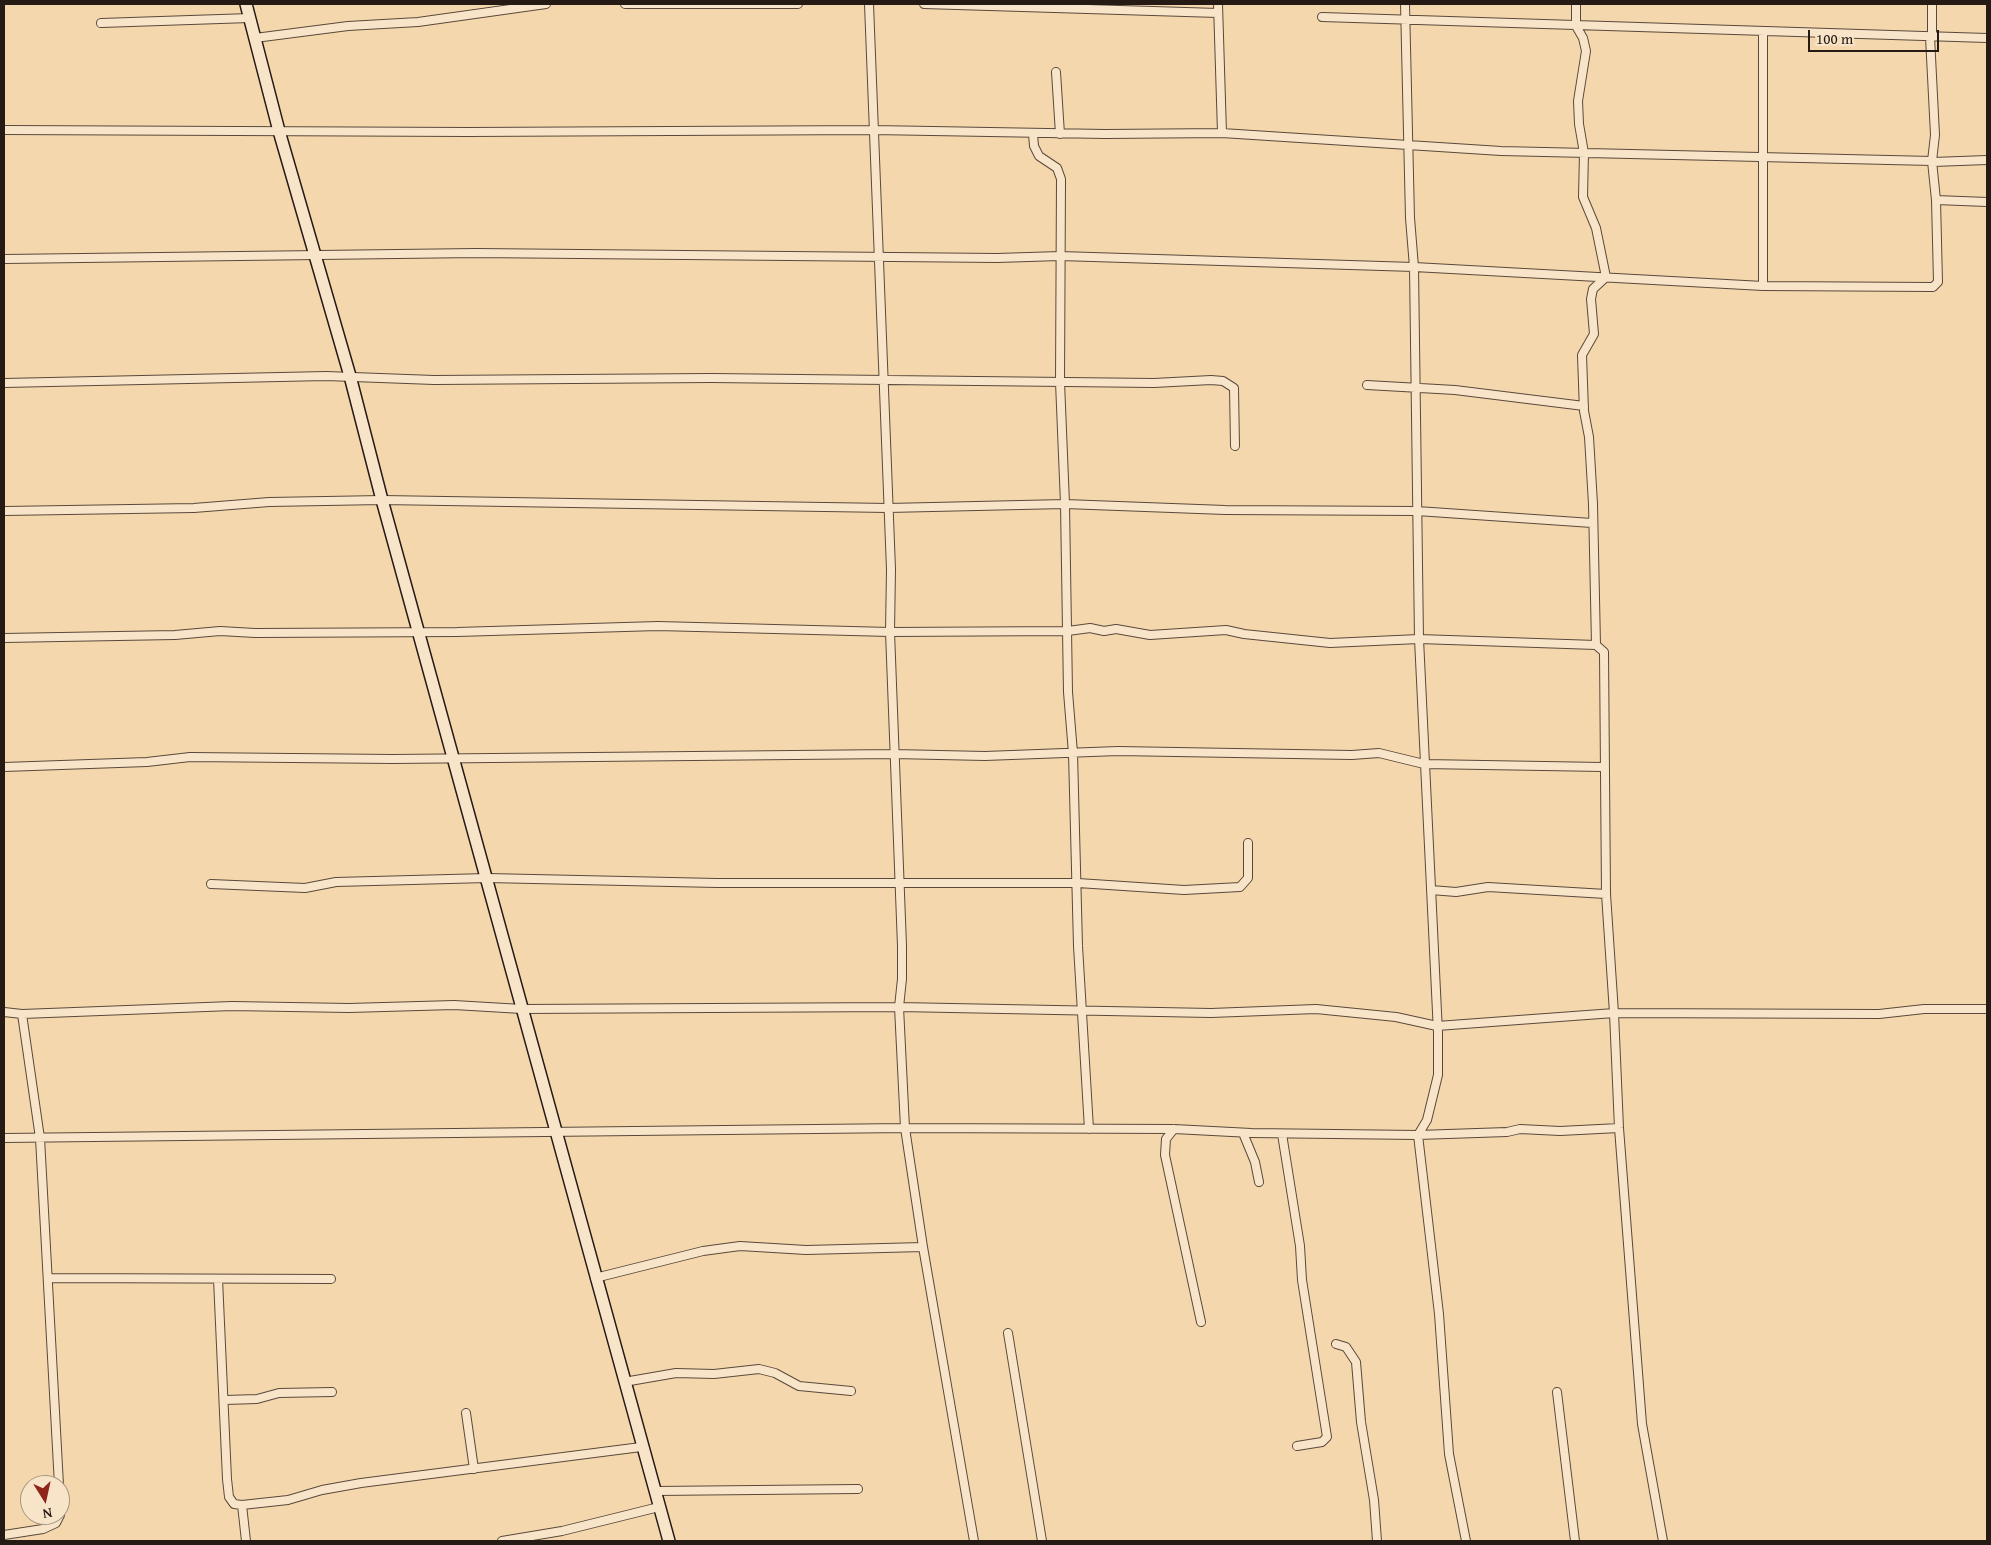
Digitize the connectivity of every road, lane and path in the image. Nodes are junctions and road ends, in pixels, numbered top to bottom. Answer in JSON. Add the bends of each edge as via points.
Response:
{"nodes":[{"id":1,"x":246,"y":4,"type":"edge"},
{"id":2,"x":546,"y":4,"type":"edge"},
{"id":3,"x":625,"y":4,"type":"edge"},
{"id":4,"x":698,"y":4,"type":"edge"},
{"id":5,"x":798,"y":4,"type":"edge"},
{"id":6,"x":869,"y":4,"type":"edge"},
{"id":7,"x":924,"y":4,"type":"edge"},
{"id":8,"x":1218,"y":4,"type":"edge"},
{"id":9,"x":1405,"y":4,"type":"edge"},
{"id":10,"x":1576,"y":4,"type":"edge"},
{"id":11,"x":1932,"y":4,"type":"edge"},
{"id":12,"x":1218,"y":14,"type":"junction"},
{"id":13,"x":1322,"y":17,"type":"dead end"},
{"id":14,"x":250,"y":18,"type":"junction"},
{"id":15,"x":1405,"y":21,"type":"junction"},
{"id":16,"x":101,"y":23,"type":"dead end"},
{"id":17,"x":1576,"y":26,"type":"junction"},
{"id":18,"x":1763,"y":31,"type":"junction"},
{"id":19,"x":1931,"y":37,"type":"junction"},
{"id":20,"x":256,"y":38,"type":"junction"},
{"id":21,"x":1987,"y":38,"type":"edge"},
{"id":22,"x":1056,"y":72,"type":"dead end"},
{"id":23,"x":4,"y":130,"type":"edge"},
{"id":24,"x":874,"y":130,"type":"junction"},
{"id":25,"x":279,"y":131,"type":"junction"},
{"id":26,"x":1222,"y":133,"type":"junction"},
{"id":27,"x":1034,"y":134,"type":"junction"},
{"id":28,"x":1060,"y":134,"type":"junction"},
{"id":29,"x":1410,"y":146,"type":"junction"},
{"id":30,"x":1584,"y":153,"type":"junction"},
{"id":31,"x":1763,"y":157,"type":"junction"},
{"id":32,"x":1987,"y":160,"type":"edge"},
{"id":33,"x":1933,"y":162,"type":"junction"},
{"id":34,"x":1936,"y":200,"type":"junction"},
{"id":35,"x":1987,"y":202,"type":"edge"},
{"id":36,"x":313,"y":254,"type":"junction"},
{"id":37,"x":878,"y":256,"type":"junction"},
{"id":38,"x":1060,"y":256,"type":"junction"},
{"id":39,"x":4,"y":259,"type":"edge"},
{"id":40,"x":1414,"y":267,"type":"junction"},
{"id":41,"x":1606,"y":276,"type":"junction"},
{"id":42,"x":1763,"y":286,"type":"junction"},
{"id":43,"x":350,"y":376,"type":"junction"},
{"id":44,"x":883,"y":380,"type":"junction"},
{"id":45,"x":1060,"y":382,"type":"junction"},
{"id":46,"x":4,"y":383,"type":"edge"},
{"id":47,"x":1367,"y":385,"type":"dead end"},
{"id":48,"x":1415,"y":387,"type":"junction"},
{"id":49,"x":1584,"y":406,"type":"junction"},
{"id":50,"x":1235,"y":446,"type":"dead end"},
{"id":51,"x":382,"y":500,"type":"junction"},
{"id":52,"x":1065,"y":504,"type":"junction"},
{"id":53,"x":888,"y":508,"type":"junction"},
{"id":54,"x":4,"y":511,"type":"edge"},
{"id":55,"x":1416,"y":511,"type":"junction"},
{"id":56,"x":1592,"y":523,"type":"junction"},
{"id":57,"x":1068,"y":631,"type":"junction"},
{"id":58,"x":418,"y":632,"type":"junction"},
{"id":59,"x":890,"y":632,"type":"junction"},
{"id":60,"x":4,"y":638,"type":"edge"},
{"id":61,"x":1419,"y":639,"type":"junction"},
{"id":62,"x":1596,"y":645,"type":"junction"},
{"id":63,"x":1074,"y":753,"type":"junction"},
{"id":64,"x":894,"y":754,"type":"junction"},
{"id":65,"x":454,"y":758,"type":"junction"},
{"id":66,"x":1424,"y":764,"type":"junction"},
{"id":67,"x":4,"y":767,"type":"edge"},
{"id":68,"x":1604,"y":767,"type":"junction"},
{"id":69,"x":1248,"y":843,"type":"dead end"},
{"id":70,"x":487,"y":878,"type":"junction"},
{"id":71,"x":898,"y":882,"type":"junction"},
{"id":72,"x":1078,"y":883,"type":"junction"},
{"id":73,"x":211,"y":884,"type":"dead end"},
{"id":74,"x":1430,"y":890,"type":"junction"},
{"id":75,"x":1606,"y":894,"type":"junction"},
{"id":76,"x":899,"y":1007,"type":"junction"},
{"id":77,"x":522,"y":1009,"type":"junction"},
{"id":78,"x":1987,"y":1009,"type":"edge"},
{"id":79,"x":1083,"y":1010,"type":"junction"},
{"id":80,"x":4,"y":1012,"type":"edge"},
{"id":81,"x":1614,"y":1013,"type":"junction"},
{"id":82,"x":22,"y":1014,"type":"junction"},
{"id":83,"x":1437,"y":1026,"type":"junction"},
{"id":84,"x":905,"y":1128,"type":"junction"},
{"id":85,"x":1619,"y":1128,"type":"junction"},
{"id":86,"x":1089,"y":1129,"type":"junction"},
{"id":87,"x":1174,"y":1129,"type":"junction"},
{"id":88,"x":556,"y":1133,"type":"junction"},
{"id":89,"x":1243,"y":1133,"type":"junction"},
{"id":90,"x":1282,"y":1134,"type":"junction"},
{"id":91,"x":1418,"y":1136,"type":"junction"},
{"id":92,"x":4,"y":1138,"type":"edge"},
{"id":93,"x":40,"y":1138,"type":"junction"},
{"id":94,"x":1259,"y":1182,"type":"dead end"},
{"id":95,"x":923,"y":1247,"type":"junction"},
{"id":96,"x":49,"y":1278,"type":"junction"},
{"id":97,"x":595,"y":1278,"type":"junction"},
{"id":98,"x":218,"y":1279,"type":"junction"},
{"id":99,"x":331,"y":1279,"type":"dead end"},
{"id":100,"x":1201,"y":1322,"type":"dead end"},
{"id":101,"x":1008,"y":1333,"type":"dead end"},
{"id":102,"x":1336,"y":1344,"type":"dead end"},
{"id":103,"x":624,"y":1382,"type":"junction"},
{"id":104,"x":332,"y":1392,"type":"dead end"},
{"id":105,"x":851,"y":1392,"type":"dead end"},
{"id":106,"x":1557,"y":1392,"type":"dead end"},
{"id":107,"x":225,"y":1400,"type":"junction"},
{"id":108,"x":466,"y":1414,"type":"dead end"},
{"id":109,"x":641,"y":1446,"type":"junction"},
{"id":110,"x":1297,"y":1446,"type":"dead end"},
{"id":111,"x":474,"y":1469,"type":"junction"},
{"id":112,"x":59,"y":1475,"type":"edge"},
{"id":113,"x":858,"y":1489,"type":"dead end"},
{"id":114,"x":655,"y":1491,"type":"junction"},
{"id":115,"x":242,"y":1505,"type":"junction"},
{"id":116,"x":659,"y":1507,"type":"junction"},
{"id":117,"x":52,"y":1525,"type":"edge"},
{"id":118,"x":4,"y":1534,"type":"edge"},
{"id":119,"x":246,"y":1541,"type":"edge"},
{"id":120,"x":502,"y":1541,"type":"edge"},
{"id":121,"x":669,"y":1541,"type":"edge"},
{"id":122,"x":974,"y":1541,"type":"edge"},
{"id":123,"x":1042,"y":1541,"type":"edge"},
{"id":124,"x":1377,"y":1541,"type":"edge"},
{"id":125,"x":1466,"y":1541,"type":"edge"},
{"id":126,"x":1576,"y":1541,"type":"edge"},
{"id":127,"x":1663,"y":1541,"type":"edge"}],
"edges":[{"from":1,"to":14,"type":"street"},
{"from":2,"to":20,"type":"street","via":[[418,22],[348,26]]},
{"from":3,"to":4,"type":"street"},
{"from":4,"to":5,"type":"street"},
{"from":6,"to":24,"type":"street"},
{"from":7,"to":12,"type":"street"},
{"from":8,"to":12,"type":"street"},
{"from":9,"to":15,"type":"street"},
{"from":10,"to":17,"type":"street"},
{"from":11,"to":19,"type":"street"},
{"from":12,"to":26,"type":"street"},
{"from":13,"to":15,"type":"street"},
{"from":14,"to":16,"type":"street"},
{"from":14,"to":20,"type":"street"},
{"from":15,"to":17,"type":"street"},
{"from":15,"to":29,"type":"street"},
{"from":17,"to":18,"type":"street"},
{"from":17,"to":30,"type":"street","via":[[1586,51],[1578,101]]},
{"from":18,"to":19,"type":"street"},
{"from":18,"to":31,"type":"street"},
{"from":19,"to":21,"type":"street"},
{"from":19,"to":33,"type":"street"},
{"from":20,"to":25,"type":"street"},
{"from":22,"to":28,"type":"street"},
{"from":23,"to":25,"type":"street"},
{"from":24,"to":25,"type":"street"},
{"from":24,"to":27,"type":"street"},
{"from":24,"to":37,"type":"street"},
{"from":25,"to":36,"type":"street"},
{"from":26,"to":28,"type":"street"},
{"from":26,"to":29,"type":"street"},
{"from":27,"to":28,"type":"street"},
{"from":27,"to":38,"type":"street","via":[[1038,156],[1057,168],[1061,179]]},
{"from":29,"to":30,"type":"street"},
{"from":29,"to":40,"type":"street"},
{"from":30,"to":31,"type":"street"},
{"from":30,"to":41,"type":"street","via":[[1583,197],[1596,228]]},
{"from":31,"to":33,"type":"street"},
{"from":31,"to":42,"type":"street"},
{"from":32,"to":33,"type":"street"},
{"from":33,"to":34,"type":"street"},
{"from":34,"to":35,"type":"street"},
{"from":34,"to":42,"type":"street","via":[[1938,282],[1933,287]]},
{"from":36,"to":37,"type":"street"},
{"from":36,"to":39,"type":"street"},
{"from":36,"to":43,"type":"street"},
{"from":37,"to":38,"type":"street"},
{"from":37,"to":44,"type":"street"},
{"from":38,"to":40,"type":"street"},
{"from":38,"to":45,"type":"street"},
{"from":40,"to":41,"type":"street"},
{"from":40,"to":48,"type":"street"},
{"from":41,"to":42,"type":"street"},
{"from":41,"to":49,"type":"street","via":[[1595,285],[1592,293],[1594,334],[1582,355]]},
{"from":43,"to":44,"type":"street","via":[[434,380]]},
{"from":43,"to":46,"type":"street"},
{"from":43,"to":51,"type":"street"},
{"from":44,"to":45,"type":"street"},
{"from":44,"to":53,"type":"street"},
{"from":45,"to":50,"type":"street","via":[[1223,381],[1234,388]]},
{"from":45,"to":52,"type":"street"},
{"from":47,"to":48,"type":"street"},
{"from":48,"to":49,"type":"street"},
{"from":48,"to":55,"type":"street"},
{"from":49,"to":56,"type":"street","via":[[1589,438]]},
{"from":51,"to":53,"type":"street"},
{"from":51,"to":54,"type":"street","via":[[269,502],[194,508]]},
{"from":51,"to":58,"type":"street"},
{"from":52,"to":53,"type":"street"},
{"from":52,"to":55,"type":"street","via":[[1225,510]]},
{"from":52,"to":57,"type":"street"},
{"from":53,"to":59,"type":"street"},
{"from":55,"to":56,"type":"street"},
{"from":55,"to":61,"type":"street"},
{"from":56,"to":62,"type":"street"},
{"from":57,"to":59,"type":"street"},
{"from":57,"to":61,"type":"street","via":[[1090,628],[1150,635],[1226,630],[1330,643]]},
{"from":57,"to":63,"type":"street","via":[[1068,692]]},
{"from":58,"to":59,"type":"street","via":[[658,626]]},
{"from":58,"to":60,"type":"street","via":[[220,631],[175,635]]},
{"from":58,"to":65,"type":"street"},
{"from":59,"to":64,"type":"street"},
{"from":61,"to":62,"type":"street"},
{"from":61,"to":66,"type":"street"},
{"from":62,"to":68,"type":"street","via":[[1604,652]]},
{"from":63,"to":64,"type":"street"},
{"from":63,"to":66,"type":"street","via":[[1379,753]]},
{"from":63,"to":72,"type":"street"},
{"from":64,"to":65,"type":"street"},
{"from":64,"to":71,"type":"street"},
{"from":65,"to":67,"type":"street","via":[[190,757],[146,762]]},
{"from":65,"to":70,"type":"street"},
{"from":66,"to":68,"type":"street"},
{"from":66,"to":74,"type":"street"},
{"from":68,"to":75,"type":"street"},
{"from":69,"to":72,"type":"street","via":[[1248,878],[1240,887],[1184,890]]},
{"from":70,"to":71,"type":"street","via":[[717,883]]},
{"from":70,"to":73,"type":"street","via":[[336,882],[305,888]]},
{"from":70,"to":77,"type":"street"},
{"from":71,"to":72,"type":"street"},
{"from":71,"to":76,"type":"street","via":[[902,946]]},
{"from":72,"to":79,"type":"street"},
{"from":74,"to":75,"type":"street","via":[[1456,892],[1488,887]]},
{"from":74,"to":83,"type":"street"},
{"from":75,"to":81,"type":"street"},
{"from":76,"to":77,"type":"street"},
{"from":76,"to":79,"type":"street"},
{"from":76,"to":84,"type":"street"},
{"from":77,"to":82,"type":"street","via":[[454,1005],[349,1008],[232,1006]]},
{"from":77,"to":88,"type":"street"},
{"from":78,"to":81,"type":"street","via":[[1924,1009],[1870,1014]]},
{"from":79,"to":83,"type":"street","via":[[1211,1013],[1316,1009],[1396,1017]]},
{"from":79,"to":86,"type":"street"},
{"from":80,"to":82,"type":"street"},
{"from":81,"to":83,"type":"street"},
{"from":81,"to":85,"type":"street"},
{"from":82,"to":93,"type":"street"},
{"from":83,"to":91,"type":"street","via":[[1438,1075],[1427,1120]]},
{"from":84,"to":86,"type":"street"},
{"from":84,"to":88,"type":"street"},
{"from":84,"to":95,"type":"street"},
{"from":85,"to":91,"type":"street","via":[[1520,1129]]},
{"from":85,"to":127,"type":"street","via":[[1642,1424]]},
{"from":86,"to":87,"type":"street"},
{"from":87,"to":89,"type":"street"},
{"from":87,"to":100,"type":"street","via":[[1166,1139],[1165,1154]]},
{"from":88,"to":93,"type":"street"},
{"from":88,"to":97,"type":"street"},
{"from":89,"to":90,"type":"street"},
{"from":89,"to":94,"type":"street","via":[[1256,1162]]},
{"from":90,"to":91,"type":"street"},
{"from":90,"to":110,"type":"street","via":[[1327,1437],[1322,1442]]},
{"from":91,"to":125,"type":"street","via":[[1439,1314],[1449,1454]]},
{"from":92,"to":93,"type":"street"},
{"from":93,"to":96,"type":"street"},
{"from":95,"to":97,"type":"street","via":[[806,1250],[740,1246]]},
{"from":95,"to":122,"type":"street"},
{"from":96,"to":98,"type":"street"},
{"from":96,"to":112,"type":"street"},
{"from":97,"to":103,"type":"street"},
{"from":98,"to":99,"type":"street"},
{"from":98,"to":107,"type":"street"},
{"from":101,"to":123,"type":"street"},
{"from":102,"to":124,"type":"street","via":[[1346,1347],[1356,1362]]},
{"from":103,"to":105,"type":"street","via":[[676,1373],[714,1374],[759,1369],[800,1386]]},
{"from":103,"to":109,"type":"street"},
{"from":104,"to":107,"type":"street","via":[[279,1393],[258,1400]]},
{"from":106,"to":126,"type":"street"},
{"from":107,"to":115,"type":"street","via":[[229,1497],[234,1504]]},
{"from":108,"to":111,"type":"street"},
{"from":109,"to":111,"type":"street"},
{"from":109,"to":114,"type":"street"},
{"from":111,"to":115,"type":"street","via":[[361,1483],[288,1500]]},
{"from":113,"to":114,"type":"street"},
{"from":114,"to":116,"type":"street"},
{"from":115,"to":119,"type":"street"},
{"from":116,"to":120,"type":"street","via":[[562,1531]]},
{"from":116,"to":121,"type":"street"},
{"from":117,"to":118,"type":"street"}]}
